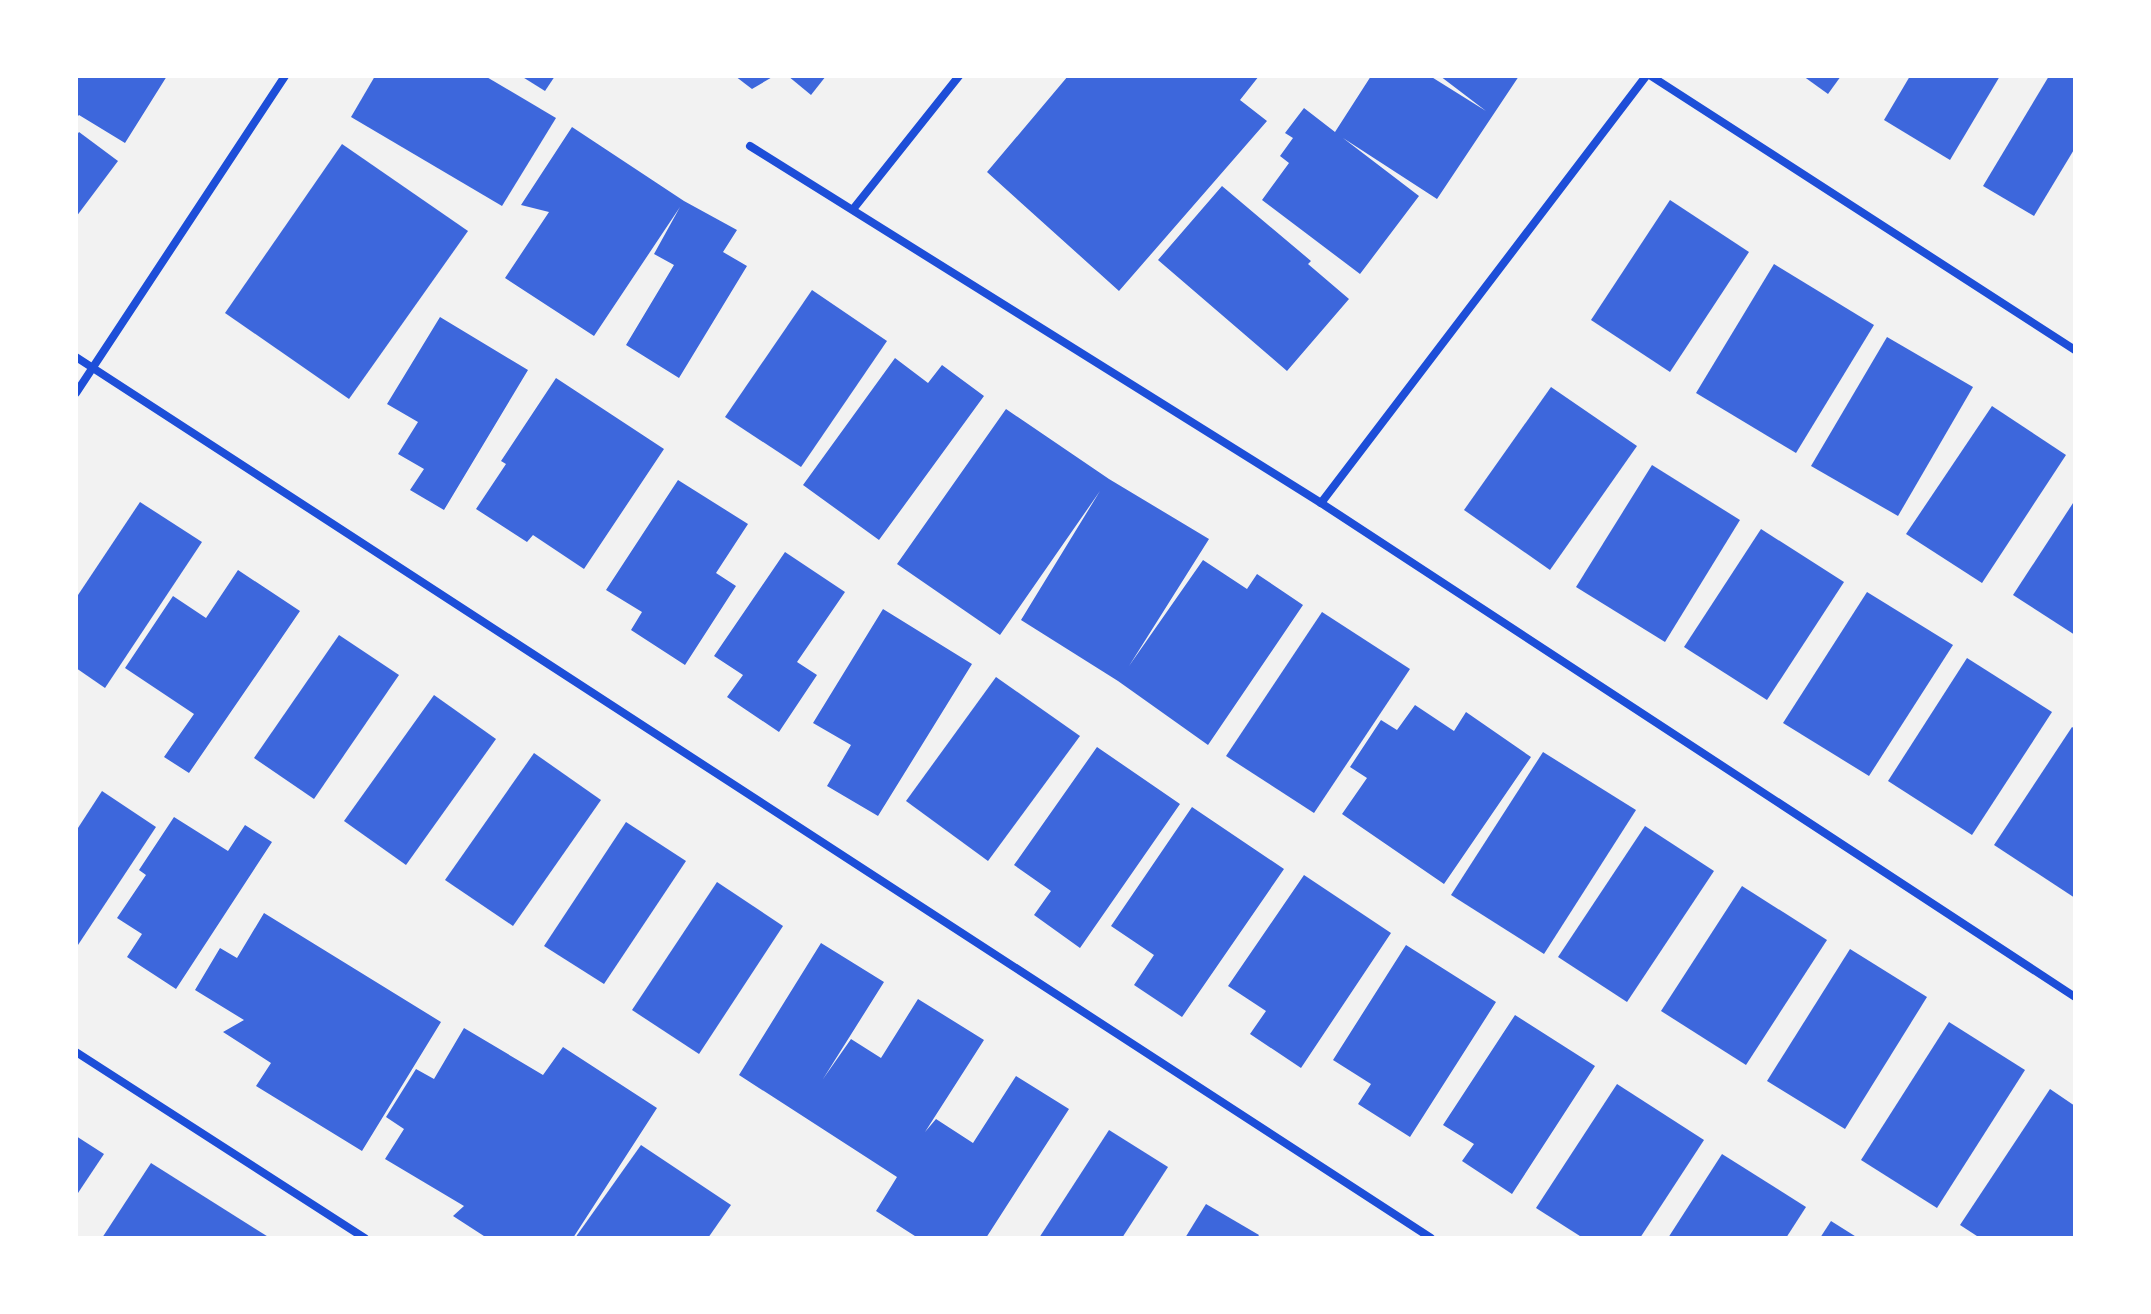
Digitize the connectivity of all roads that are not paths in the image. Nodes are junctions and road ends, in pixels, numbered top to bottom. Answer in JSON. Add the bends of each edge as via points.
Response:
{"nodes":[{"id":1,"x":285,"y":76,"type":"edge"},
{"id":2,"x":959,"y":76,"type":"edge"},
{"id":3,"x":1649,"y":76,"type":"edge"},
{"id":4,"x":750,"y":146,"type":"dead end"},
{"id":5,"x":854,"y":208,"type":"junction"},
{"id":6,"x":2075,"y":350,"type":"edge"},
{"id":7,"x":76,"y":357,"type":"edge"},
{"id":8,"x":92,"y":367,"type":"junction"},
{"id":9,"x":76,"y":393,"type":"edge"},
{"id":10,"x":1321,"y":503,"type":"junction"},
{"id":11,"x":2075,"y":997,"type":"edge"},
{"id":12,"x":76,"y":1052,"type":"edge"},
{"id":13,"x":365,"y":1238,"type":"edge"},
{"id":14,"x":1431,"y":1238,"type":"edge"}],
"edges":[{"from":1,"to":8,"type":"street"},
{"from":2,"to":5,"type":"street"},
{"from":3,"to":6,"type":"street"},
{"from":3,"to":10,"type":"street"},
{"from":4,"to":5,"type":"street"},
{"from":5,"to":10,"type":"street"},
{"from":7,"to":8,"type":"street"},
{"from":8,"to":9,"type":"street"},
{"from":8,"to":14,"type":"street"},
{"from":10,"to":11,"type":"street"},
{"from":12,"to":13,"type":"street"}]}
